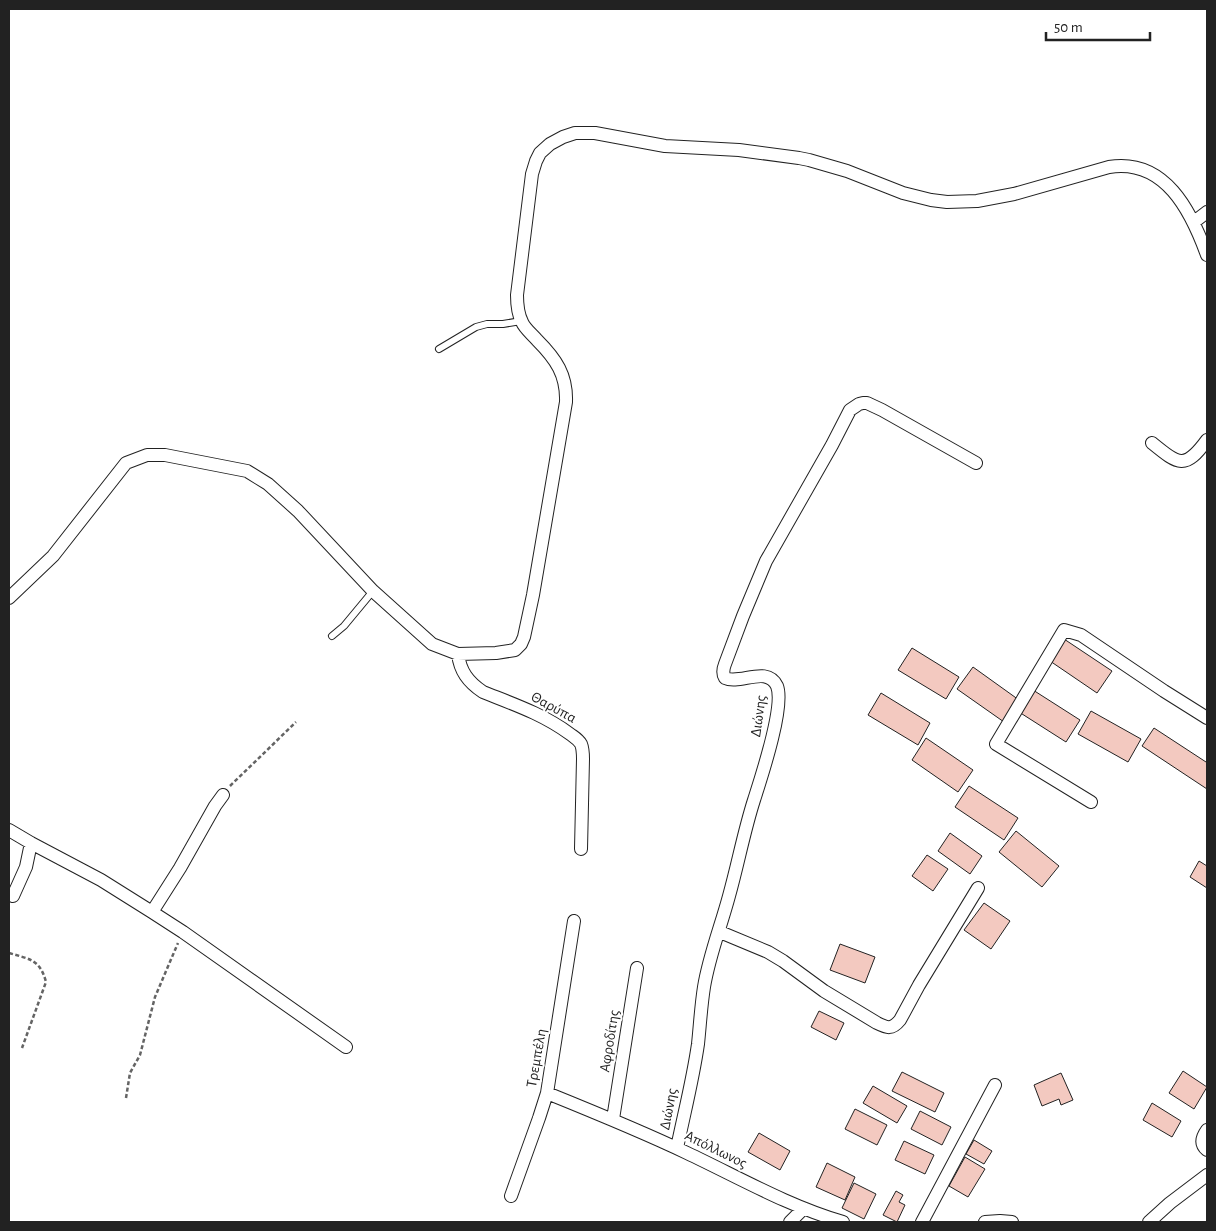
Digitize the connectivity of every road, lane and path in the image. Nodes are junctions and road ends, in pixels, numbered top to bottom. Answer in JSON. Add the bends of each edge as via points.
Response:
{"nodes":[{"id":1,"x":1207,"y":212,"type":"edge"},
{"id":2,"x":1194,"y":222,"type":"junction"},
{"id":3,"x":1207,"y":255,"type":"edge"},
{"id":4,"x":521,"y":321,"type":"junction"},
{"id":5,"x":440,"y":349,"type":"dead end"},
{"id":6,"x":1207,"y":440,"type":"edge"},
{"id":7,"x":1152,"y":443,"type":"dead end"},
{"id":8,"x":976,"y":464,"type":"dead end"},
{"id":9,"x":373,"y":591,"type":"junction"},
{"id":10,"x":9,"y":598,"type":"edge"},
{"id":11,"x":332,"y":636,"type":"dead end"},
{"id":12,"x":458,"y":654,"type":"junction"},
{"id":13,"x":1207,"y":718,"type":"edge"},
{"id":14,"x":296,"y":722,"type":"dead end"},
{"id":15,"x":223,"y":795,"type":"joint"},
{"id":16,"x":1091,"y":802,"type":"dead end"},
{"id":17,"x":9,"y":830,"type":"edge"},
{"id":18,"x":31,"y":843,"type":"junction"},
{"id":19,"x":581,"y":849,"type":"dead end"},
{"id":20,"x":978,"y":888,"type":"dead end"},
{"id":21,"x":13,"y":896,"type":"dead end"},
{"id":22,"x":152,"y":912,"type":"junction"},
{"id":23,"x":574,"y":921,"type":"dead end"},
{"id":24,"x":182,"y":932,"type":"junction"},
{"id":25,"x":720,"y":932,"type":"junction"},
{"id":26,"x":9,"y":953,"type":"edge"},
{"id":27,"x":637,"y":968,"type":"dead end"},
{"id":28,"x":346,"y":1047,"type":"dead end"},
{"id":29,"x":22,"y":1048,"type":"dead end"},
{"id":30,"x":995,"y":1085,"type":"dead end"},
{"id":31,"x":547,"y":1093,"type":"junction"},
{"id":32,"x":126,"y":1098,"type":"dead end"},
{"id":33,"x":613,"y":1119,"type":"junction"},
{"id":34,"x":1207,"y":1130,"type":"edge"},
{"id":35,"x":677,"y":1148,"type":"junction"},
{"id":36,"x":1207,"y":1150,"type":"edge"},
{"id":37,"x":1207,"y":1175,"type":"edge"},
{"id":38,"x":511,"y":1196,"type":"dead end"},
{"id":39,"x":802,"y":1209,"type":"junction"},
{"id":40,"x":790,"y":1222,"type":"edge"},
{"id":41,"x":843,"y":1222,"type":"edge"},
{"id":42,"x":922,"y":1222,"type":"edge"},
{"id":43,"x":984,"y":1222,"type":"edge"},
{"id":44,"x":1006,"y":1222,"type":"edge"},
{"id":45,"x":1149,"y":1222,"type":"edge"}],
"edges":[{"from":1,"to":2,"type":"street"},
{"from":2,"to":3,"type":"street"},
{"from":2,"to":4,"type":"street","via":[[1183,203],[1163,181],[1150,172],[1130,166],[1109,167],[990,199],[946,202],[903,193],[847,171],[798,158],[665,146],[595,133],[575,134],[563,136],[540,153],[532,174],[517,295]]},
{"from":4,"to":5,"type":"lane","via":[[476,327]]},
{"from":4,"to":12,"type":"street","via":[[558,366],[567,391],[533,595],[524,637],[517,648],[496,653]]},
{"from":6,"to":7,"type":"street","via":[[1195,455],[1184,461],[1174,460]]},
{"from":8,"to":25,"type":"street","name":"Διώνης","via":[[882,410],[858,404],[850,410],[766,561],[722,670],[725,678],[734,681],[757,676],[770,678],[778,692],[778,707]]},
{"from":9,"to":10,"type":"street","via":[[298,511],[268,484],[247,471],[165,455],[147,455],[126,463],[53,556]]},
{"from":9,"to":11,"type":"lane"},
{"from":9,"to":12,"type":"street","via":[[432,644]]},
{"from":12,"to":19,"type":"street","name":"Θαρύπα","via":[[463,673],[477,688],[553,722],[580,742],[583,759]]},
{"from":13,"to":16,"type":"street","via":[[1081,635],[1064,630],[996,744]]},
{"from":14,"to":15,"type":"path"},
{"from":15,"to":22,"type":"street"},
{"from":17,"to":18,"type":"street"},
{"from":18,"to":21,"type":"street","via":[[26,867]]},
{"from":18,"to":22,"type":"street","via":[[101,880]]},
{"from":20,"to":25,"type":"street","via":[[900,1020],[889,1028],[824,991],[768,952]]},
{"from":22,"to":24,"type":"street"},
{"from":23,"to":31,"type":"street","name":"Τρεμπέλη"},
{"from":24,"to":28,"type":"street"},
{"from":24,"to":32,"type":"path","via":[[156,997],[140,1055],[130,1073]]},
{"from":25,"to":35,"type":"street","name":"Διώνης","via":[[704,986],[698,1045]]},
{"from":26,"to":29,"type":"path","via":[[34,961],[43,971],[46,982]]},
{"from":27,"to":33,"type":"street","name":"Αφροδίτης"},
{"from":30,"to":42,"type":"street"},
{"from":31,"to":33,"type":"street","name":"Απόλλωνος"},
{"from":31,"to":38,"type":"street","name":"Τρεμπέλη"},
{"from":33,"to":35,"type":"street","name":"Απόλλωνος"},
{"from":34,"to":36,"type":"street","via":[[1202,1140]]},
{"from":35,"to":39,"type":"street","name":"Απόλλωνος"},
{"from":37,"to":45,"type":"street"},
{"from":39,"to":40,"type":"street"},
{"from":39,"to":41,"type":"street","name":"Απόλλωνος"},
{"from":43,"to":44,"type":"street"}]}
